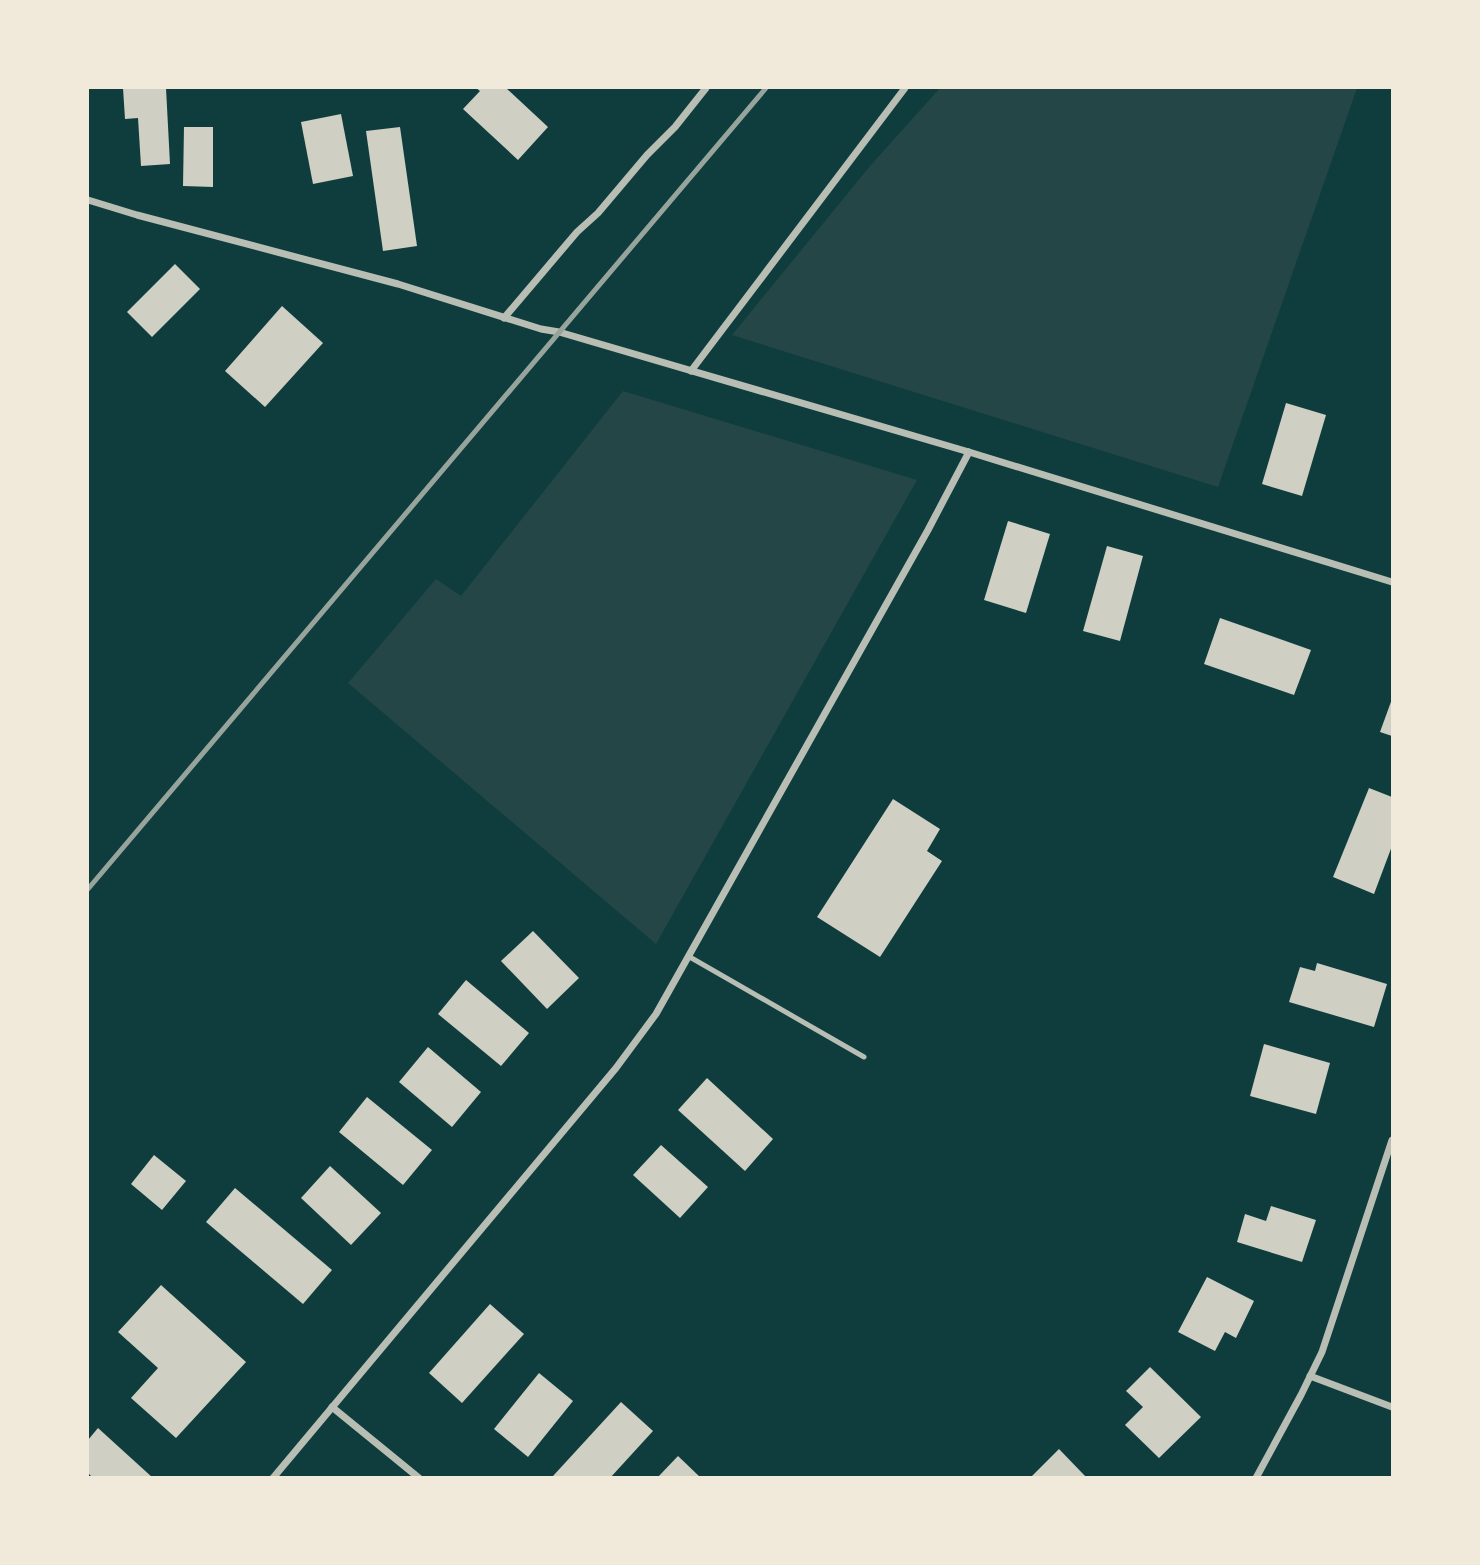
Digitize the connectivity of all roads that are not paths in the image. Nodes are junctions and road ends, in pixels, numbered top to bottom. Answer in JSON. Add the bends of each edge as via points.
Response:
{"nodes":[{"id":1,"x":706,"y":88,"type":"edge"},
{"id":2,"x":905,"y":88,"type":"edge"},
{"id":3,"x":88,"y":200,"type":"edge"},
{"id":4,"x":504,"y":318,"type":"junction"},
{"id":5,"x":691,"y":371,"type":"junction"},
{"id":6,"x":969,"y":452,"type":"junction"},
{"id":7,"x":1392,"y":582,"type":"edge"},
{"id":8,"x":688,"y":956,"type":"junction"},
{"id":9,"x":864,"y":1057,"type":"dead end"},
{"id":10,"x":1392,"y":1140,"type":"edge"},
{"id":11,"x":1310,"y":1376,"type":"junction"},
{"id":12,"x":332,"y":1407,"type":"junction"},
{"id":13,"x":1392,"y":1407,"type":"edge"},
{"id":14,"x":273,"y":1478,"type":"edge"},
{"id":15,"x":419,"y":1478,"type":"edge"},
{"id":16,"x":1256,"y":1478,"type":"edge"}],
"edges":[{"from":1,"to":4,"type":"street"},
{"from":2,"to":5,"type":"street"},
{"from":3,"to":4,"type":"street"},
{"from":4,"to":5,"type":"street"},
{"from":5,"to":6,"type":"street"},
{"from":6,"to":7,"type":"street"},
{"from":6,"to":8,"type":"street"},
{"from":8,"to":9,"type":"lane"},
{"from":8,"to":12,"type":"street","via":[[656,1014],[616,1068]]},
{"from":10,"to":11,"type":"street"},
{"from":11,"to":13,"type":"street"},
{"from":11,"to":16,"type":"street"},
{"from":12,"to":14,"type":"street"},
{"from":12,"to":15,"type":"street"}]}
